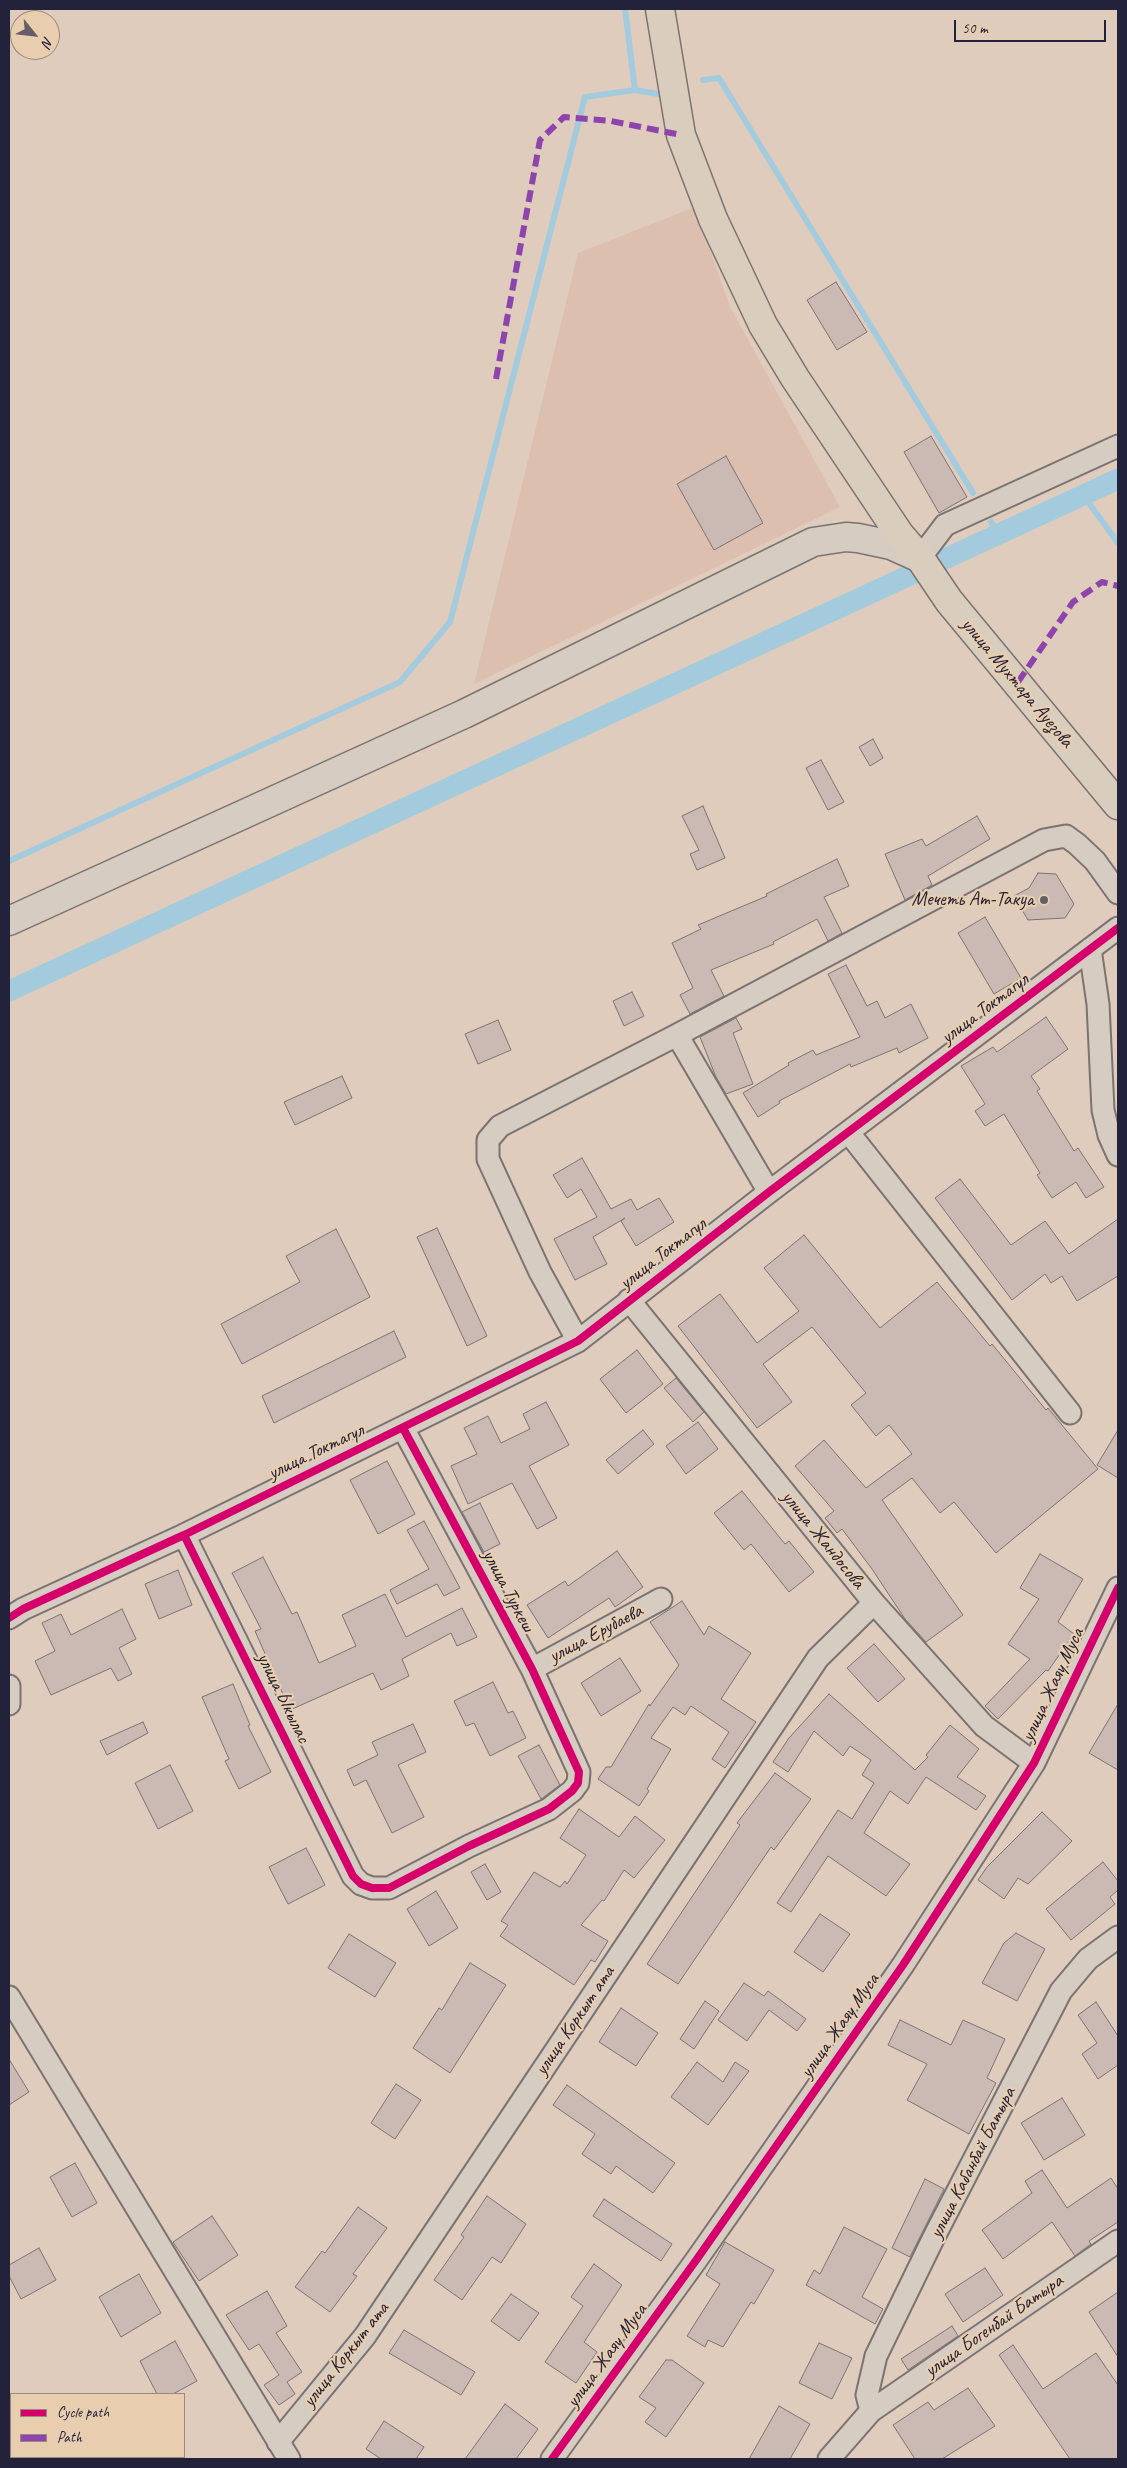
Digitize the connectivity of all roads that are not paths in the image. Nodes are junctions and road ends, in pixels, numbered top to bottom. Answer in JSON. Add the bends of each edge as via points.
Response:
{"nodes":[{"id":1,"x":660,"y":9,"type":"edge"},
{"id":2,"x":1118,"y":446,"type":"edge"},
{"id":3,"x":920,"y":558,"type":"junction"},
{"id":4,"x":1118,"y":804,"type":"edge"},
{"id":5,"x":1118,"y":893,"type":"edge"},
{"id":6,"x":9,"y":921,"type":"edge"},
{"id":7,"x":1118,"y":928,"type":"edge"},
{"id":8,"x":1090,"y":949,"type":"junction"},
{"id":9,"x":677,"y":1035,"type":"junction"},
{"id":10,"x":849,"y":1133,"type":"junction"},
{"id":11,"x":1118,"y":1155,"type":"edge"},
{"id":12,"x":769,"y":1192,"type":"junction"},
{"id":13,"x":629,"y":1300,"type":"junction"},
{"id":14,"x":578,"y":1341,"type":"junction"},
{"id":15,"x":1070,"y":1413,"type":"dead end"},
{"id":16,"x":403,"y":1428,"type":"junction"},
{"id":17,"x":184,"y":1535,"type":"junction"},
{"id":18,"x":1118,"y":1588,"type":"edge"},
{"id":19,"x":661,"y":1599,"type":"dead end"},
{"id":20,"x":874,"y":1603,"type":"junction"},
{"id":21,"x":9,"y":1618,"type":"edge"},
{"id":22,"x":532,"y":1669,"type":"junction"},
{"id":23,"x":9,"y":1686,"type":"edge"},
{"id":24,"x":9,"y":1704,"type":"edge"},
{"id":25,"x":1034,"y":1763,"type":"junction"},
{"id":26,"x":579,"y":1772,"type":"joint"},
{"id":27,"x":1118,"y":1937,"type":"edge"},
{"id":28,"x":9,"y":1997,"type":"edge"},
{"id":29,"x":1118,"y":2241,"type":"edge"},
{"id":30,"x":870,"y":2412,"type":"junction"},
{"id":31,"x":284,"y":2451,"type":"edge"},
{"id":32,"x":552,"y":2459,"type":"edge"},
{"id":33,"x":829,"y":2459,"type":"edge"}],
"edges":[{"from":1,"to":3,"type":"main road","name":"улица Мухтара Ауезова","via":[[681,135],[700,188],[744,284],[795,378],[900,535]]},
{"from":2,"to":3,"type":"street","via":[[945,525]]},
{"from":3,"to":4,"type":"main road","name":"улица Мухтара Ауезова","via":[[949,601]]},
{"from":3,"to":6,"type":"main road","via":[[891,545],[858,538],[813,542],[464,714]]},
{"from":5,"to":9,"type":"street","via":[[1095,861],[1066,836],[1044,840]]},
{"from":7,"to":8,"type":"street","name":"улица Токтагул"},
{"from":8,"to":10,"type":"street","name":"улица Токтагул"},
{"from":8,"to":11,"type":"street","via":[[1098,1004],[1103,1110]]},
{"from":9,"to":12,"type":"street"},
{"from":9,"to":14,"type":"street","via":[[500,1126],[488,1140],[488,1159],[540,1272]]},
{"from":10,"to":12,"type":"street","name":"улица Токтагул"},
{"from":10,"to":15,"type":"street"},
{"from":12,"to":13,"type":"street","name":"улица Токтагул"},
{"from":13,"to":14,"type":"street","name":"улица Токтагул"},
{"from":13,"to":20,"type":"street","name":"улица Жандосова"},
{"from":14,"to":16,"type":"street","name":"улица Токтагул"},
{"from":16,"to":17,"type":"street","name":"улица Токтагул"},
{"from":16,"to":22,"type":"street","name":"улица Туркеш"},
{"from":17,"to":21,"type":"street","name":"улица Токтагул"},
{"from":17,"to":26,"type":"street","name":"улица Ыкылас","via":[[353,1876],[361,1884],[389,1888],[549,1809],[572,1791],[578,1783]]},
{"from":18,"to":25,"type":"street","name":"улица Жаяу Муса"},
{"from":19,"to":22,"type":"street","name":"улица Ерубаева"},
{"from":20,"to":25,"type":"street","name":"улица Жандосова","via":[[984,1726]]},
{"from":20,"to":31,"type":"street","name":"улица Коркыт ата","via":[[818,1658],[365,2336]]},
{"from":22,"to":26,"type":"street","name":"улица Туркеш"},
{"from":23,"to":24,"type":"street"},
{"from":25,"to":32,"type":"street","name":"улица Жаяу Муса","via":[[897,1973]]},
{"from":27,"to":30,"type":"street","name":"улица Кабанбай Батыра","via":[[1088,1959],[1061,1992],[876,2356],[867,2395]]},
{"from":28,"to":31,"type":"street"},
{"from":29,"to":30,"type":"street","name":"улица Богенбай Батыра"},
{"from":30,"to":33,"type":"street"}]}
